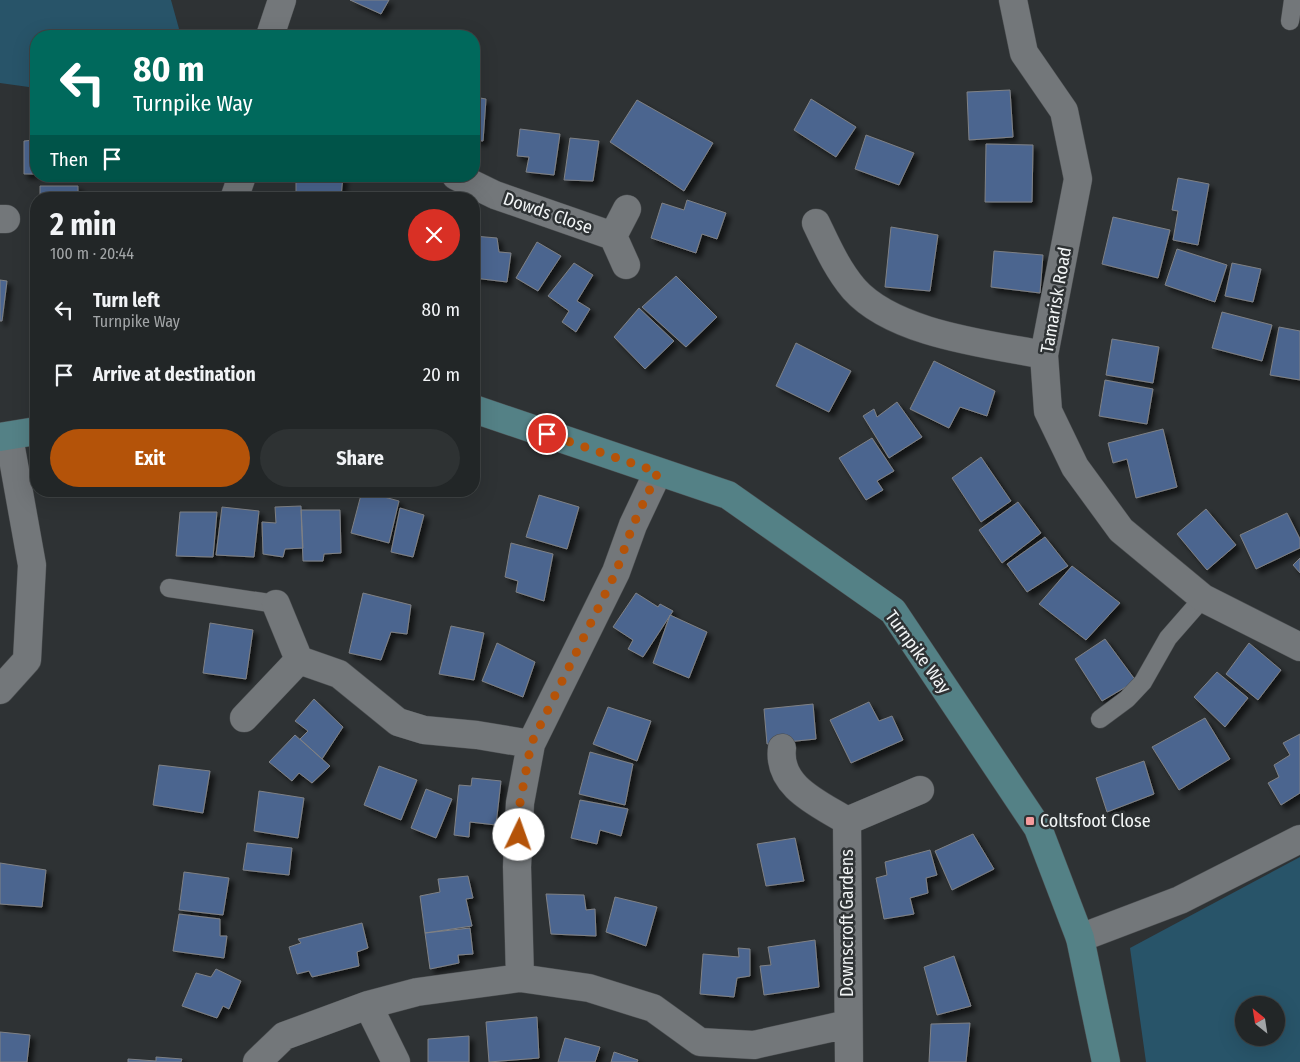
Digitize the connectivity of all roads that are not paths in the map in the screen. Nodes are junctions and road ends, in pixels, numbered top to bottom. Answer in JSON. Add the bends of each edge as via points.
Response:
{"nodes":[{"id":1,"x":282,"y":0,"type":"edge"},
{"id":2,"x":1013,"y":0,"type":"edge"},
{"id":3,"x":1293,"y":0,"type":"edge"},
{"id":4,"x":1290,"y":21,"type":"dead end"},
{"id":5,"x":272,"y":30,"type":"edge"},
{"id":6,"x":468,"y":182,"type":"edge"},
{"id":7,"x":627,"y":209,"type":"dead end"},
{"id":8,"x":816,"y":223,"type":"dead end"},
{"id":9,"x":613,"y":236,"type":"junction"},
{"id":10,"x":626,"y":265,"type":"dead end"},
{"id":11,"x":1044,"y":355,"type":"junction"},
{"id":12,"x":480,"y":411,"type":"edge"},
{"id":13,"x":30,"y":432,"type":"edge"},
{"id":14,"x":5,"y":437,"type":"edge"},
{"id":15,"x":658,"y":472,"type":"junction"},
{"id":16,"x":169,"y":588,"type":"dead end"},
{"id":17,"x":1202,"y":598,"type":"junction"},
{"id":18,"x":276,"y":604,"type":"joint"},
{"id":19,"x":1300,"y":647,"type":"edge"},
{"id":20,"x":299,"y":660,"type":"junction"},
{"id":21,"x":0,"y":690,"type":"edge"},
{"id":22,"x":244,"y":718,"type":"dead end"},
{"id":23,"x":1100,"y":719,"type":"dead end"},
{"id":24,"x":531,"y":744,"type":"junction"},
{"id":25,"x":782,"y":748,"type":"dead end"},
{"id":26,"x":920,"y":790,"type":"dead end"},
{"id":27,"x":847,"y":821,"type":"junction"},
{"id":28,"x":1300,"y":838,"type":"edge"},
{"id":29,"x":1080,"y":938,"type":"junction"},
{"id":30,"x":520,"y":978,"type":"junction"},
{"id":31,"x":368,"y":1005,"type":"junction"},
{"id":32,"x":848,"y":1024,"type":"junction"},
{"id":33,"x":257,"y":1062,"type":"edge"},
{"id":34,"x":396,"y":1062,"type":"edge"},
{"id":35,"x":849,"y":1062,"type":"edge"},
{"id":36,"x":1106,"y":1062,"type":"edge"}],
"edges":[{"from":1,"to":5,"type":"street"},
{"from":2,"to":11,"type":"street","name":"Tamarisk Road","via":[[1024,53],[1064,111],[1078,178]]},
{"from":3,"to":4,"type":"lane"},
{"from":6,"to":9,"type":"street","name":"Dowds Close","via":[[495,195]]},
{"from":7,"to":9,"type":"street","name":"Dowds Close"},
{"from":8,"to":11,"type":"street","via":[[848,293],[926,331]]},
{"from":9,"to":10,"type":"street","name":"Dowds Close"},
{"from":11,"to":17,"type":"street","name":"Tamarisk Road","via":[[1048,411],[1075,467],[1121,530]]},
{"from":12,"to":15,"type":"street","name":"Turnpike Way"},
{"from":13,"to":14,"type":"street"},
{"from":14,"to":21,"type":"street","via":[[32,565],[27,660]]},
{"from":15,"to":24,"type":"street","via":[[633,525],[616,572]]},
{"from":15,"to":29,"type":"street","name":"Turnpike Way","via":[[728,495],[893,611],[1038,828]]},
{"from":16,"to":18,"type":"lane"},
{"from":17,"to":19,"type":"street","name":"Tamarisk Road"},
{"from":17,"to":23,"type":"lane","via":[[1168,638],[1142,682],[1127,699]]},
{"from":18,"to":20,"type":"street"},
{"from":20,"to":22,"type":"street"},
{"from":20,"to":24,"type":"street","via":[[339,674],[398,722],[424,730]]},
{"from":24,"to":30,"type":"street","via":[[520,812],[517,867]]},
{"from":25,"to":27,"type":"street","via":[[780,759],[796,789]]},
{"from":26,"to":27,"type":"street"},
{"from":27,"to":32,"type":"street","name":"Downscroft Gardens"},
{"from":28,"to":29,"type":"street","via":[[1180,900]]},
{"from":29,"to":36,"type":"street","name":"Turnpike Way"},
{"from":30,"to":31,"type":"street","via":[[417,992]]},
{"from":30,"to":32,"type":"street","via":[[589,988],[653,1008],[700,1042],[754,1045]]},
{"from":31,"to":33,"type":"street","via":[[284,1036]]},
{"from":31,"to":34,"type":"street"},
{"from":32,"to":35,"type":"street","name":"Downscroft Gardens"}]}
